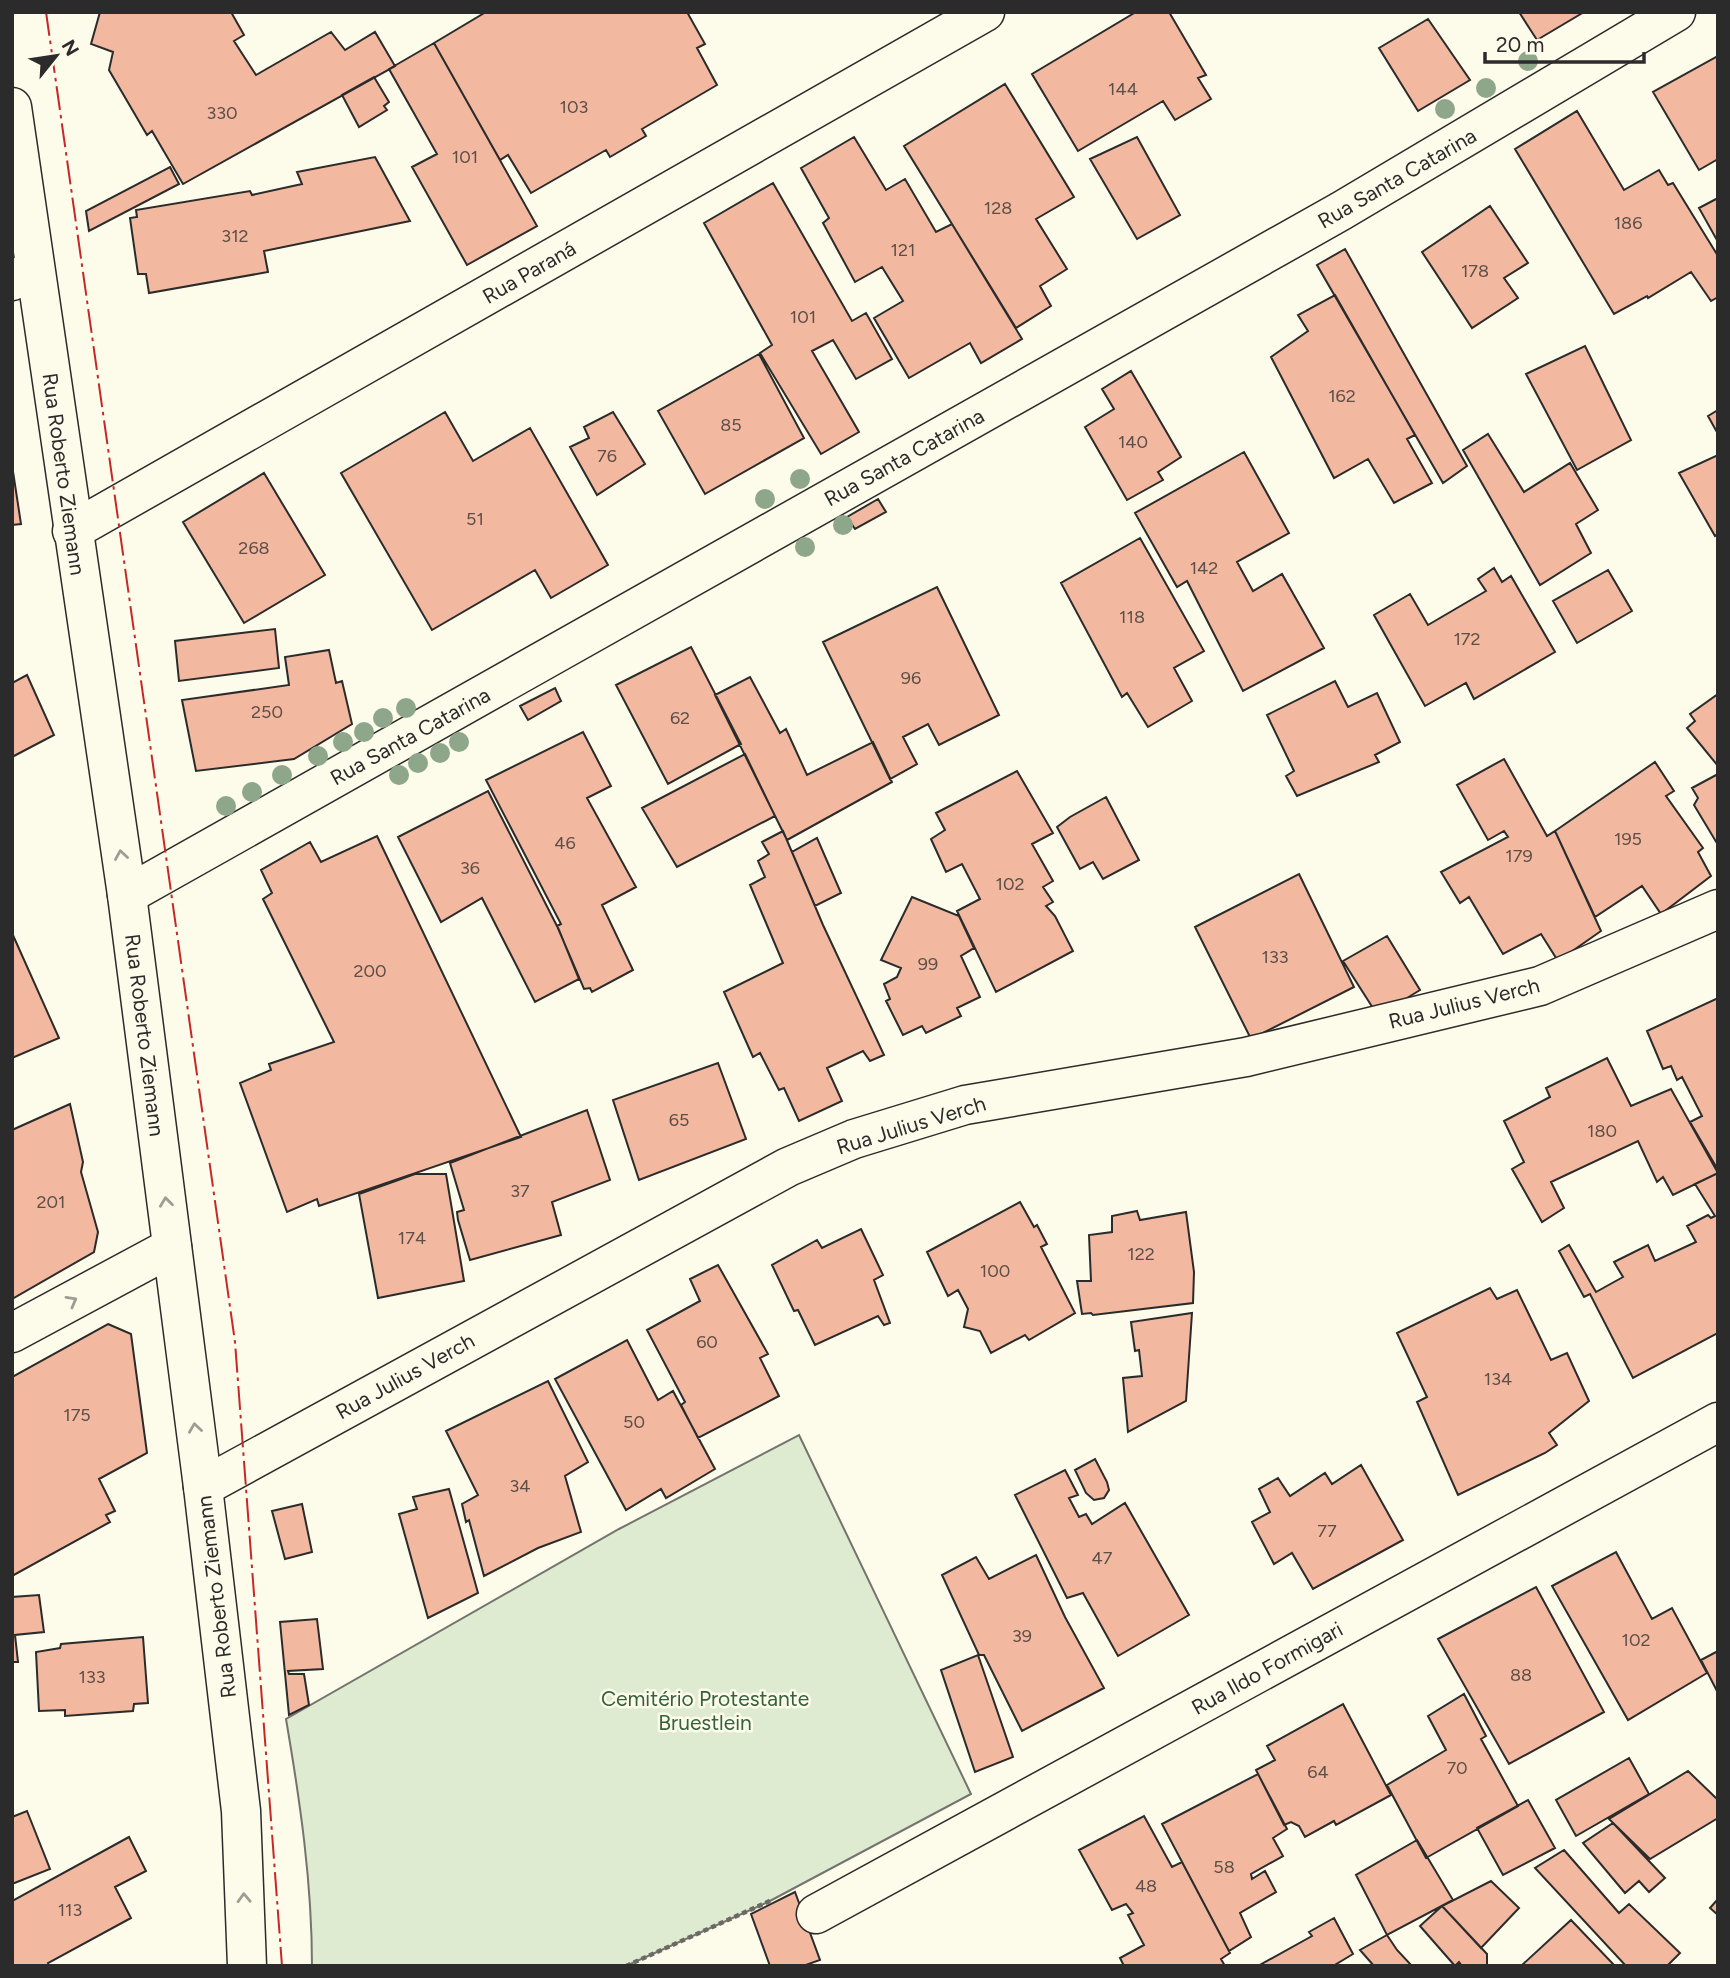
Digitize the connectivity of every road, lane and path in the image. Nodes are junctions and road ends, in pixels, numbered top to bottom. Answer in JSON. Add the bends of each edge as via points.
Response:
{"nodes":[{"id":1,"x":985,"y":12,"type":"edge"},
{"id":2,"x":1676,"y":12,"type":"edge"},
{"id":3,"x":12,"y":107,"type":"edge"},
{"id":4,"x":23,"y":275,"type":"edge"},
{"id":5,"x":72,"y":531,"type":"junction"},
{"id":6,"x":127,"y":895,"type":"junction"},
{"id":7,"x":1718,"y":909,"type":"edge"},
{"id":8,"x":172,"y":1247,"type":"junction"},
{"id":9,"x":12,"y":1334,"type":"edge"},
{"id":10,"x":1718,"y":1422,"type":"edge"},
{"id":11,"x":203,"y":1487,"type":"junction"},
{"id":12,"x":780,"y":1895,"type":"dead end"},
{"id":13,"x":816,"y":1914,"type":"dead end"},
{"id":14,"x":247,"y":1966,"type":"edge"},
{"id":15,"x":626,"y":1966,"type":"edge"}],
"edges":[{"from":1,"to":5,"type":"street","name":"Rua Paraná"},
{"from":2,"to":6,"type":"street","name":"Rua Santa Catarina","via":[[1341,211]]},
{"from":3,"to":4,"type":"street","name":"Rua Roberto Ziemann"},
{"from":4,"to":5,"type":"street","name":"Rua Roberto Ziemann"},
{"from":6,"to":5,"type":"street","name":"Rua Roberto Ziemann","one_way":true},
{"from":8,"to":6,"type":"street","name":"Rua Roberto Ziemann","one_way":true},
{"from":7,"to":11,"type":"street","name":"Rua Julius Verch","via":[[1540,986],[1246,1057],[965,1105],[853,1139],[788,1167]]},
{"from":9,"to":8,"type":"street","one_way":true},
{"from":11,"to":8,"type":"street","name":"Rua Roberto Ziemann","one_way":true},
{"from":10,"to":13,"type":"street","name":"Rua Ildo Formigari"},
{"from":14,"to":11,"type":"street","name":"Rua Roberto Ziemann","one_way":true,"via":[[241,1811]]},
{"from":12,"to":15,"type":"path"}]}
